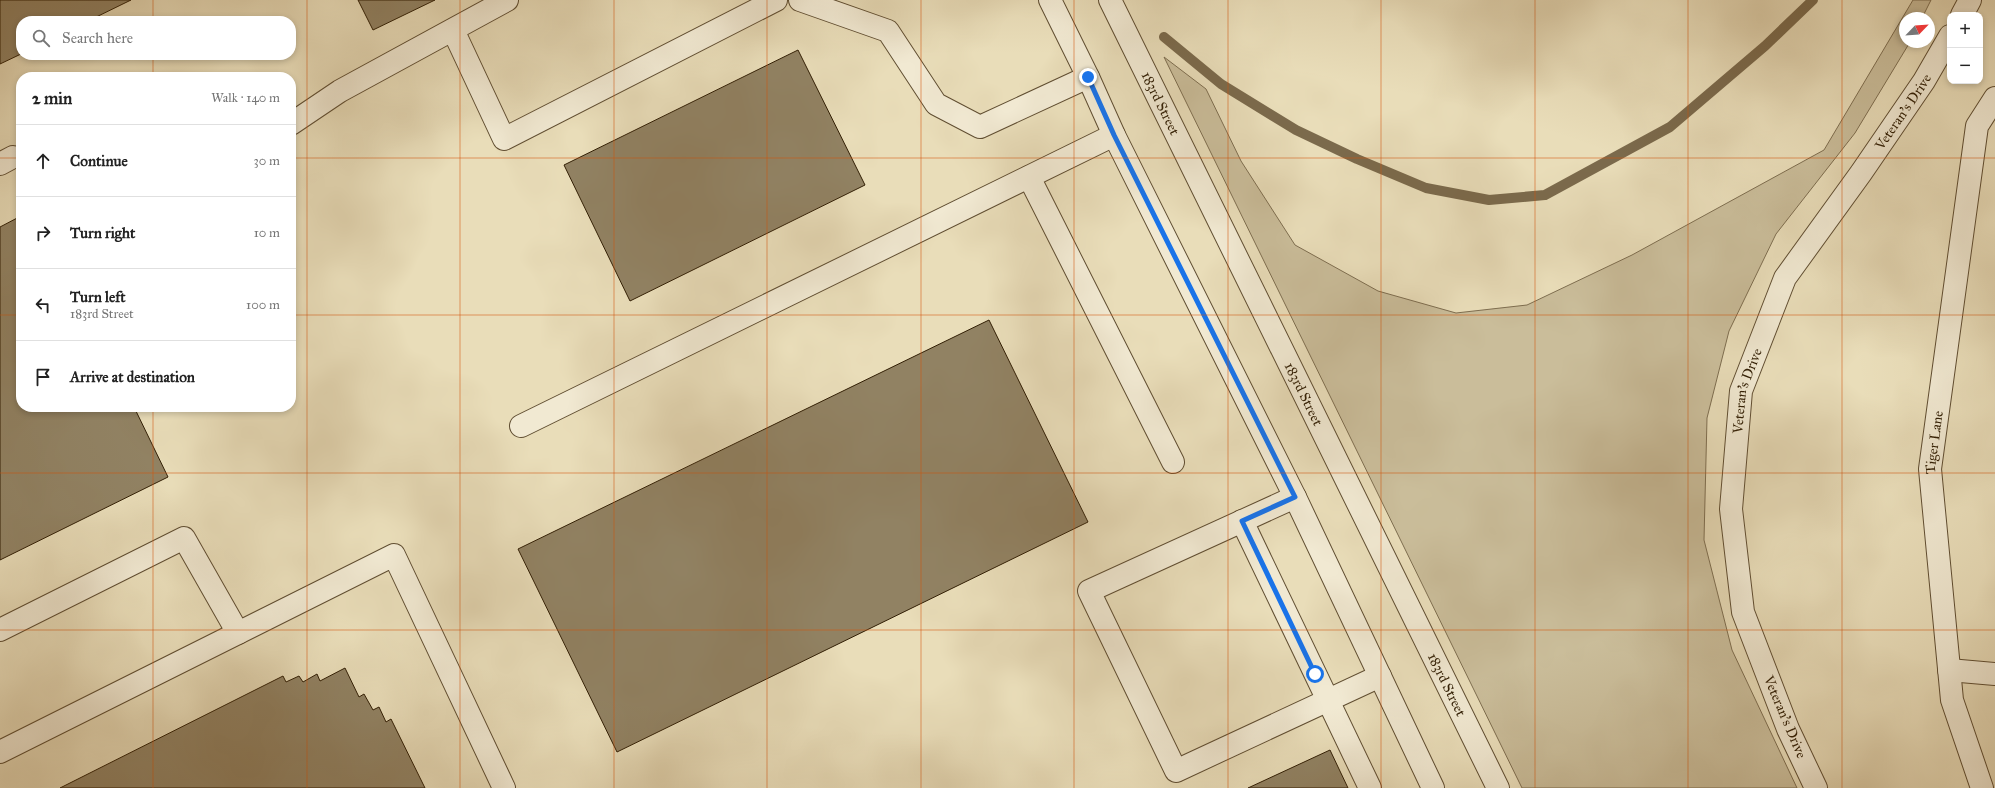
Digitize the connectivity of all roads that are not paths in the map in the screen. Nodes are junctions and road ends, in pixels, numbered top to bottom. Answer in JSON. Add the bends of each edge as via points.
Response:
{"nodes":[{"id":1,"x":507,"y":0,"type":"edge"},
{"id":2,"x":776,"y":0,"type":"edge"},
{"id":3,"x":800,"y":0,"type":"edge"},
{"id":4,"x":1050,"y":0,"type":"edge"},
{"id":5,"x":1110,"y":0,"type":"edge"},
{"id":6,"x":1970,"y":0,"type":"edge"},
{"id":7,"x":1964,"y":12,"type":"edge"},
{"id":8,"x":452,"y":30,"type":"junction"},
{"id":9,"x":1947,"y":41,"type":"edge"},
{"id":10,"x":1088,"y":77,"type":"junction"},
{"id":11,"x":1995,"y":98,"type":"edge"},
{"id":12,"x":296,"y":121,"type":"edge"},
{"id":13,"x":1114,"y":135,"type":"junction"},
{"id":14,"x":1029,"y":177,"type":"junction"},
{"id":15,"x":521,"y":426,"type":"dead end"},
{"id":16,"x":1173,"y":462,"type":"dead end"},
{"id":17,"x":1295,"y":497,"type":"junction"},
{"id":18,"x":1242,"y":521,"type":"junction"},
{"id":19,"x":0,"y":630,"type":"edge"},
{"id":20,"x":238,"y":632,"type":"junction"},
{"id":21,"x":1949,"y":670,"type":"junction"},
{"id":22,"x":1995,"y":674,"type":"edge"},
{"id":23,"x":1380,"y":676,"type":"junction"},
{"id":24,"x":1328,"y":701,"type":"junction"},
{"id":25,"x":0,"y":752,"type":"edge"},
{"id":26,"x":504,"y":788,"type":"edge"},
{"id":27,"x":1370,"y":788,"type":"edge"},
{"id":28,"x":1434,"y":788,"type":"edge"},
{"id":29,"x":1498,"y":788,"type":"edge"},
{"id":30,"x":1816,"y":788,"type":"edge"},
{"id":31,"x":1982,"y":788,"type":"edge"}],
"edges":[{"from":1,"to":8,"type":"street"},
{"from":2,"to":8,"type":"street","via":[[504,139]]},
{"from":3,"to":10,"type":"street","via":[[888,32],[936,104],[980,127]]},
{"from":4,"to":10,"type":"street"},
{"from":5,"to":29,"type":"street","name":"183rd Street"},
{"from":6,"to":7,"type":"street"},
{"from":8,"to":12,"type":"street","via":[[340,91]]},
{"from":9,"to":30,"type":"street","name":"Veteran's Drive","via":[[1924,81],[1785,278],[1741,391],[1731,509],[1743,612],[1788,729]]},
{"from":10,"to":13,"type":"street"},
{"from":11,"to":21,"type":"street","name":"Tiger Lane","via":[[1977,126],[1930,468]]},
{"from":13,"to":14,"type":"street"},
{"from":13,"to":17,"type":"street"},
{"from":14,"to":15,"type":"street"},
{"from":14,"to":16,"type":"street"},
{"from":17,"to":18,"type":"street"},
{"from":17,"to":23,"type":"street"},
{"from":18,"to":24,"type":"street"},
{"from":18,"to":24,"type":"street","via":[[1089,591],[1176,771]]},
{"from":19,"to":20,"type":"street","via":[[184,538]]},
{"from":20,"to":25,"type":"street"},
{"from":20,"to":26,"type":"street","via":[[394,555]]},
{"from":21,"to":22,"type":"street"},
{"from":21,"to":31,"type":"street","name":"Tiger Lane","via":[[1952,700]]},
{"from":23,"to":24,"type":"street"},
{"from":23,"to":28,"type":"street"},
{"from":24,"to":27,"type":"street"}]}
